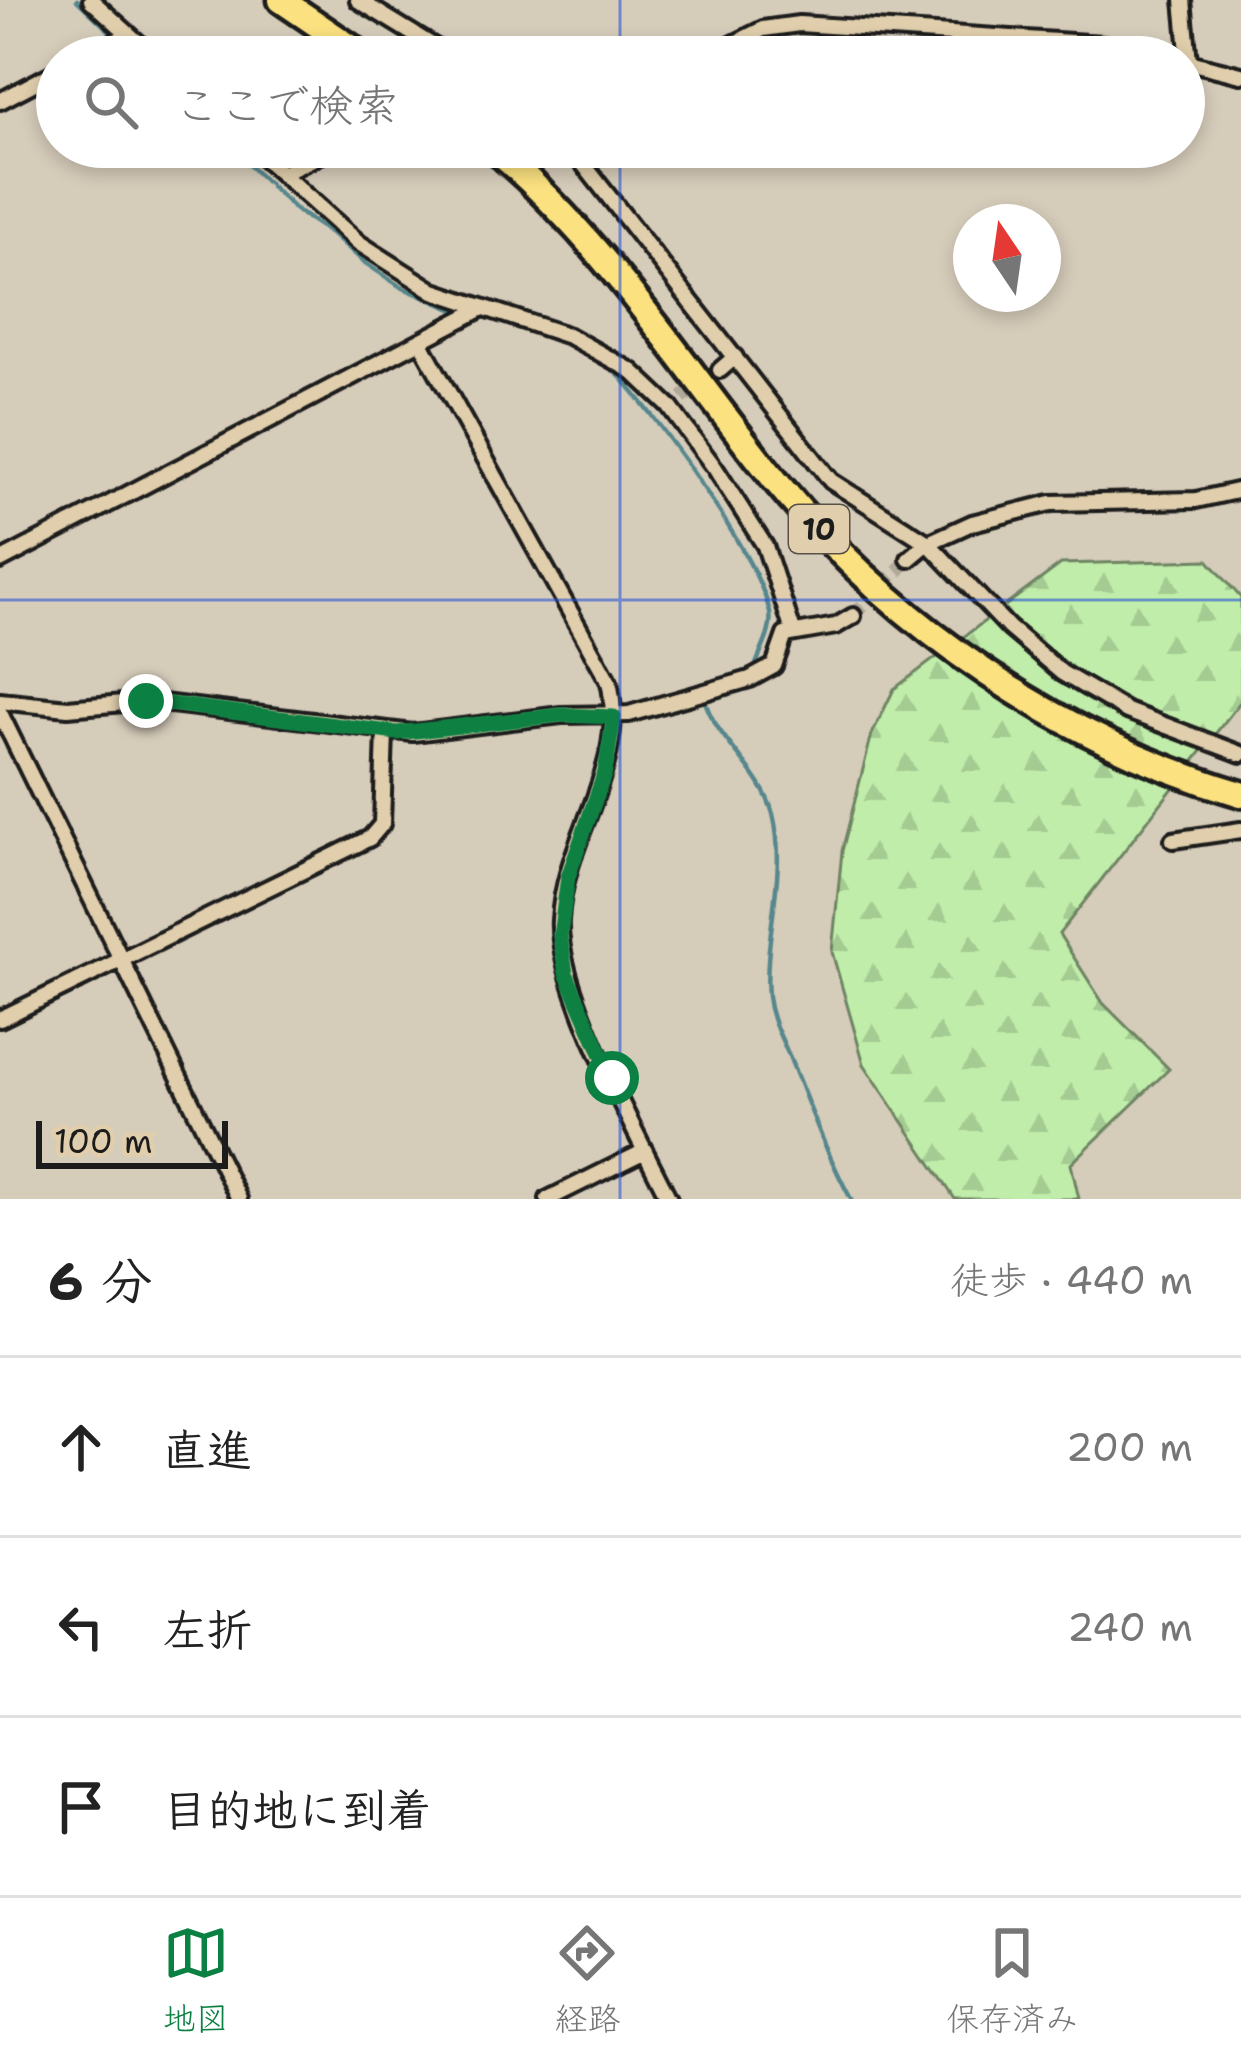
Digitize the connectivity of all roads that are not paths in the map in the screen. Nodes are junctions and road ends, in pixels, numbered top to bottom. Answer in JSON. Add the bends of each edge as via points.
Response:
{"nodes":[{"id":1,"x":91,"y":0,"type":"edge"},
{"id":2,"x":281,"y":0,"type":"edge"},
{"id":3,"x":358,"y":0,"type":"edge"},
{"id":4,"x":1183,"y":0,"type":"edge"},
{"id":5,"x":128,"y":35,"type":"edge"},
{"id":6,"x":334,"y":36,"type":"edge"},
{"id":7,"x":417,"y":36,"type":"edge"},
{"id":8,"x":749,"y":36,"type":"edge"},
{"id":9,"x":981,"y":36,"type":"edge"},
{"id":10,"x":1185,"y":36,"type":"edge"},
{"id":11,"x":1205,"y":66,"type":"edge"},
{"id":12,"x":1241,"y":75,"type":"edge"},
{"id":13,"x":36,"y":82,"type":"edge"},
{"id":14,"x":0,"y":101,"type":"edge"},
{"id":15,"x":275,"y":168,"type":"edge"},
{"id":16,"x":294,"y":168,"type":"edge"},
{"id":17,"x":514,"y":168,"type":"edge"},
{"id":18,"x":586,"y":168,"type":"edge"},
{"id":19,"x":282,"y":174,"type":"junction"},
{"id":20,"x":481,"y":310,"type":"junction"},
{"id":21,"x":421,"y":343,"type":"junction"},
{"id":22,"x":735,"y":357,"type":"junction"},
{"id":23,"x":720,"y":370,"type":"tunnel mouth"},
{"id":24,"x":1241,"y":490,"type":"edge"},
{"id":25,"x":928,"y":543,"type":"junction"},
{"id":26,"x":910,"y":560,"type":"tunnel mouth"},
{"id":27,"x":0,"y":561,"type":"edge"},
{"id":28,"x":854,"y":616,"type":"tunnel mouth"},
{"id":29,"x":793,"y":631,"type":"junction"},
{"id":30,"x":0,"y":701,"type":"edge"},
{"id":31,"x":0,"y":713,"type":"edge"},
{"id":32,"x":614,"y":717,"type":"junction"},
{"id":33,"x":385,"y":732,"type":"junction"},
{"id":34,"x":1241,"y":754,"type":"edge"},
{"id":35,"x":1241,"y":792,"type":"edge"},
{"id":36,"x":1241,"y":830,"type":"edge"},
{"id":37,"x":1173,"y":840,"type":"dead end"},
{"id":38,"x":122,"y":958,"type":"junction"},
{"id":39,"x":0,"y":1019,"type":"edge"},
{"id":40,"x":646,"y":1151,"type":"junction"},
{"id":41,"x":239,"y":1199,"type":"edge"},
{"id":42,"x":548,"y":1199,"type":"edge"},
{"id":43,"x":669,"y":1199,"type":"edge"}],
"edges":[{"from":1,"to":5,"type":"street"},
{"from":2,"to":6,"type":"highway"},
{"from":3,"to":7,"type":"street"},
{"from":4,"to":10,"type":"street"},
{"from":8,"to":9,"type":"street","via":[[799,24]]},
{"from":11,"to":12,"type":"street"},
{"from":13,"to":14,"type":"street"},
{"from":15,"to":19,"type":"street"},
{"from":16,"to":19,"type":"street"},
{"from":17,"to":35,"type":"highway","number":"10","via":[[585,235],[779,485],[892,601],[1055,715],[1200,782]]},
{"from":18,"to":22,"type":"street"},
{"from":19,"to":20,"type":"street","via":[[375,254]]},
{"from":20,"to":21,"type":"street"},
{"from":20,"to":29,"type":"street","via":[[590,346],[676,402],[765,546]]},
{"from":21,"to":27,"type":"street"},
{"from":21,"to":32,"type":"street","via":[[603,669]]},
{"from":22,"to":23,"type":"street"},
{"from":22,"to":25,"type":"street","via":[[831,482]]},
{"from":24,"to":25,"type":"street","via":[[1196,500],[1051,503]]},
{"from":25,"to":26,"type":"street"},
{"from":25,"to":34,"type":"street","via":[[1063,673],[1127,711]]},
{"from":28,"to":29,"type":"street"},
{"from":29,"to":32,"type":"street","via":[[764,673]]},
{"from":30,"to":33,"type":"street","via":[[68,708],[146,701]]},
{"from":31,"to":38,"type":"street"},
{"from":32,"to":33,"type":"street"},
{"from":32,"to":40,"type":"street","via":[[605,772],[562,902],[561,958]]},
{"from":33,"to":38,"type":"street","via":[[379,831]]},
{"from":36,"to":37,"type":"street"},
{"from":38,"to":39,"type":"street"},
{"from":38,"to":41,"type":"street"},
{"from":40,"to":42,"type":"street"},
{"from":40,"to":43,"type":"street"}]}
